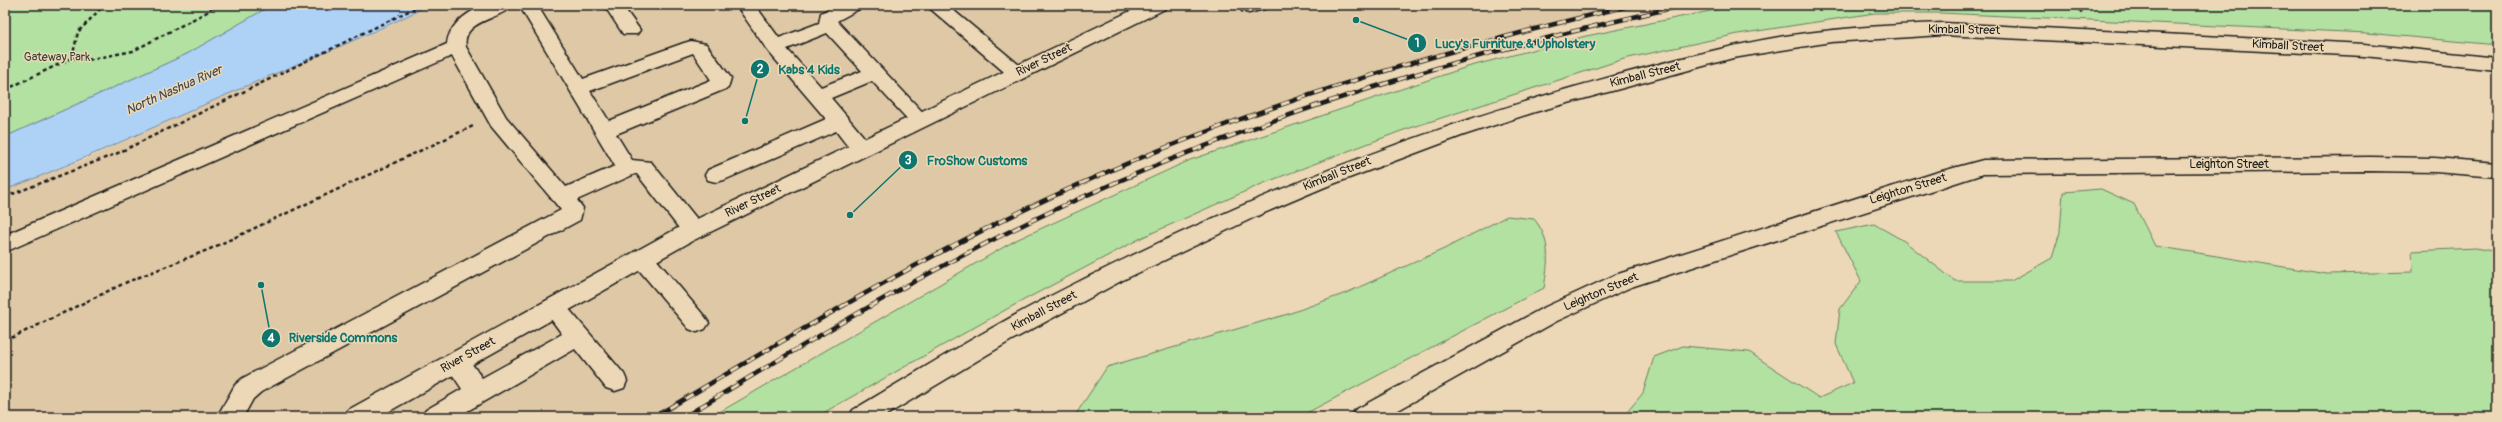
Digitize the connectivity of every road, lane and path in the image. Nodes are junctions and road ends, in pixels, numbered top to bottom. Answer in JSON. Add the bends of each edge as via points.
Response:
{"nodes":[{"id":1,"x":104,"y":5,"type":"edge"},
{"id":2,"x":214,"y":5,"type":"edge"},
{"id":3,"x":421,"y":5,"type":"edge"},
{"id":4,"x":503,"y":5,"type":"edge"},
{"id":5,"x":528,"y":5,"type":"edge"},
{"id":6,"x":613,"y":5,"type":"edge"},
{"id":7,"x":745,"y":5,"type":"edge"},
{"id":8,"x":852,"y":5,"type":"edge"},
{"id":9,"x":935,"y":5,"type":"edge"},
{"id":10,"x":1158,"y":5,"type":"edge"},
{"id":11,"x":830,"y":25,"type":"junction"},
{"id":12,"x":630,"y":30,"type":"dead end"},
{"id":13,"x":776,"y":46,"type":"junction"},
{"id":14,"x":457,"y":47,"type":"junction"},
{"id":15,"x":72,"y":58,"type":"junction"},
{"id":16,"x":2497,"y":64,"type":"edge"},
{"id":17,"x":875,"y":73,"type":"junction"},
{"id":18,"x":1017,"y":73,"type":"junction"},
{"id":19,"x":578,"y":88,"type":"junction"},
{"id":20,"x":5,"y":90,"type":"edge"},
{"id":21,"x":818,"y":96,"type":"junction"},
{"id":22,"x":920,"y":120,"type":"junction"},
{"id":23,"x":839,"y":121,"type":"junction"},
{"id":24,"x":604,"y":131,"type":"junction"},
{"id":25,"x":450,"y":135,"type":"dead end"},
{"id":26,"x":862,"y":148,"type":"junction"},
{"id":27,"x":627,"y":169,"type":"junction"},
{"id":28,"x":2497,"y":170,"type":"edge"},
{"id":29,"x":716,"y":175,"type":"dead end"},
{"id":30,"x":5,"y":197,"type":"edge"},
{"id":31,"x":563,"y":197,"type":"junction"},
{"id":32,"x":693,"y":230,"type":"junction"},
{"id":33,"x":5,"y":244,"type":"edge"},
{"id":34,"x":642,"y":258,"type":"junction"},
{"id":35,"x":554,"y":307,"type":"junction"},
{"id":36,"x":697,"y":323,"type":"dead end"},
{"id":37,"x":578,"y":336,"type":"junction"},
{"id":38,"x":5,"y":341,"type":"edge"},
{"id":39,"x":456,"y":362,"type":"junction"},
{"id":40,"x":615,"y":381,"type":"dead end"},
{"id":41,"x":478,"y":392,"type":"junction"},
{"id":42,"x":362,"y":416,"type":"edge"},
{"id":43,"x":230,"y":417,"type":"edge"},
{"id":44,"x":435,"y":417,"type":"edge"},
{"id":45,"x":862,"y":417,"type":"edge"},
{"id":46,"x":1364,"y":417,"type":"edge"}],
"edges":[{"from":1,"to":15,"type":"path","via":[[78,32]]},
{"from":2,"to":15,"type":"path","via":[[207,12],[133,51],[87,60]]},
{"from":3,"to":30,"type":"path","via":[[118,154]]},
{"from":4,"to":14,"type":"main road","via":[[468,23],[458,36]]},
{"from":5,"to":19,"type":"main road"},
{"from":6,"to":12,"type":"main road"},
{"from":7,"to":13,"type":"main road"},
{"from":8,"to":11,"type":"main road","via":[[830,15]]},
{"from":9,"to":18,"type":"main road"},
{"from":10,"to":18,"type":"main road","name":"River Street"},
{"from":11,"to":13,"type":"main road"},
{"from":11,"to":17,"type":"main road"},
{"from":13,"to":21,"type":"main road"},
{"from":14,"to":31,"type":"main road","via":[[498,121]]},
{"from":14,"to":33,"type":"main road"},
{"from":15,"to":20,"type":"path"},
{"from":16,"to":45,"type":"main road","name":"Kimball Street","via":[[2357,49],[1943,29],[1878,31],[1815,38],[1721,56],[1498,116],[1379,157],[1278,198],[1215,225],[1048,308],[986,342]]},
{"from":17,"to":21,"type":"main road"},
{"from":17,"to":22,"type":"main road"},
{"from":18,"to":22,"type":"main road","name":"River Street"},
{"from":19,"to":24,"type":"main road"},
{"from":19,"to":24,"type":"main road","via":[[691,47],[699,48],[720,78],[720,83],[715,87]]},
{"from":21,"to":23,"type":"main road"},
{"from":22,"to":26,"type":"main road","name":"River Street"},
{"from":23,"to":26,"type":"main road"},
{"from":23,"to":29,"type":"main road"},
{"from":24,"to":27,"type":"main road"},
{"from":25,"to":38,"type":"path","via":[[210,249],[127,282]]},
{"from":26,"to":32,"type":"main road","name":"River Street"},
{"from":27,"to":31,"type":"main road"},
{"from":27,"to":32,"type":"main road","via":[[637,166],[645,169]]},
{"from":28,"to":46,"type":"main road","name":"Leighton Street","via":[[2435,165],[2370,164],[1983,167],[1623,280],[1549,315]]},
{"from":31,"to":43,"type":"main road","via":[[573,212],[566,218],[252,385],[244,392]]},
{"from":32,"to":34,"type":"main road","name":"River Street"},
{"from":34,"to":35,"type":"main road","name":"River Street"},
{"from":34,"to":36,"type":"main road"},
{"from":35,"to":37,"type":"main road"},
{"from":35,"to":39,"type":"main road","name":"River Street"},
{"from":37,"to":40,"type":"main road"},
{"from":37,"to":41,"type":"main road"},
{"from":39,"to":41,"type":"main road"},
{"from":39,"to":42,"type":"main road","name":"River Street"},
{"from":41,"to":44,"type":"main road"}]}
